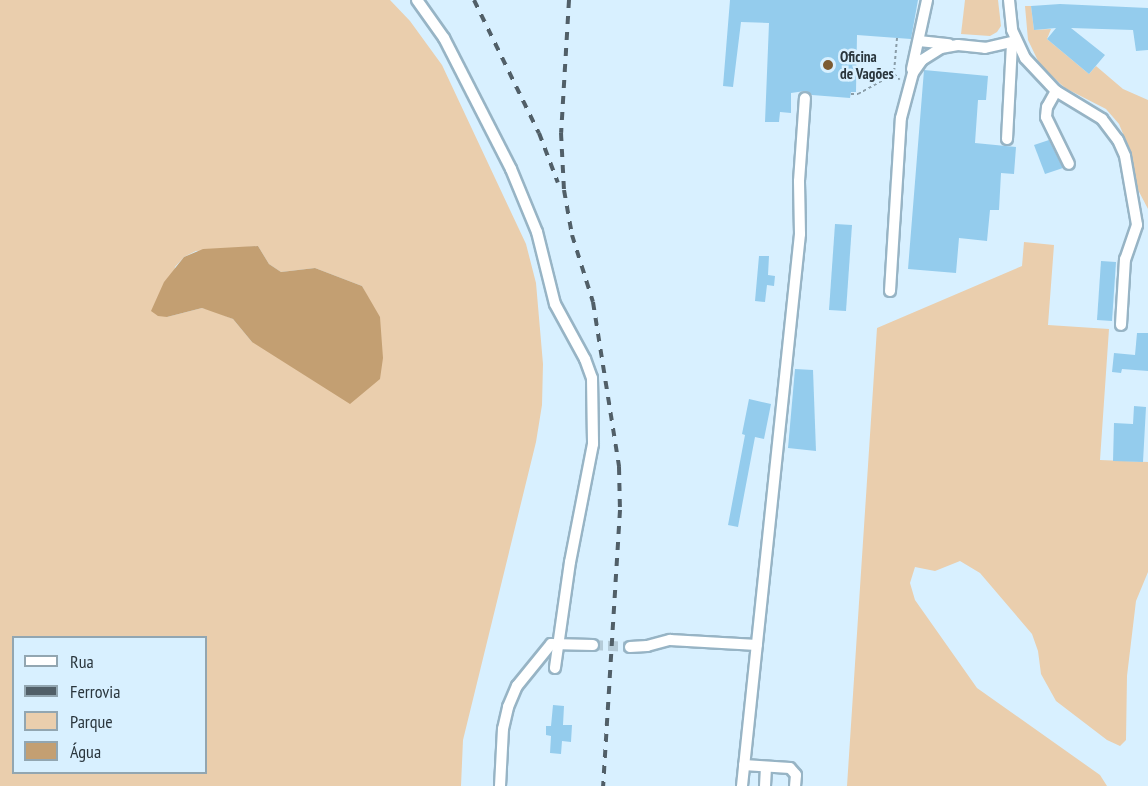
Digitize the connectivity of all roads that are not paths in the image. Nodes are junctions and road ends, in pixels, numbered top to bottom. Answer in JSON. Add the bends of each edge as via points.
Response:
{"nodes":[{"id":1,"x":417,"y":0,"type":"edge"},
{"id":2,"x":927,"y":0,"type":"edge"},
{"id":3,"x":1009,"y":0,"type":"edge"},
{"id":4,"x":919,"y":41,"type":"junction"},
{"id":5,"x":1014,"y":42,"type":"junction"},
{"id":6,"x":958,"y":45,"type":"junction"},
{"id":7,"x":907,"y":90,"type":"junction"},
{"id":8,"x":1056,"y":91,"type":"junction"},
{"id":9,"x":805,"y":98,"type":"dead end"},
{"id":10,"x":1007,"y":139,"type":"dead end"},
{"id":11,"x":1069,"y":164,"type":"dead end"},
{"id":12,"x":890,"y":291,"type":"dead end"},
{"id":13,"x":1121,"y":325,"type":"dead end"},
{"id":14,"x":558,"y":642,"type":"junction"},
{"id":15,"x":593,"y":645,"type":"tunnel mouth"},
{"id":16,"x":757,"y":645,"type":"junction"},
{"id":17,"x":630,"y":647,"type":"tunnel mouth"},
{"id":18,"x":555,"y":668,"type":"dead end"},
{"id":19,"x":744,"y":765,"type":"junction"},
{"id":20,"x":766,"y":766,"type":"junction"},
{"id":21,"x":500,"y":786,"type":"edge"},
{"id":22,"x":742,"y":786,"type":"edge"},
{"id":23,"x":765,"y":786,"type":"edge"},
{"id":24,"x":795,"y":786,"type":"edge"}],
"edges":[{"from":1,"to":14,"type":"lane","via":[[444,38],[512,169],[534,223],[555,304],[591,378],[593,444]]},
{"from":2,"to":4,"type":"lane"},
{"from":3,"to":5,"type":"lane"},
{"from":4,"to":6,"type":"lane"},
{"from":4,"to":7,"type":"lane"},
{"from":5,"to":6,"type":"lane","via":[[985,48]]},
{"from":5,"to":8,"type":"lane"},
{"from":5,"to":10,"type":"lane"},
{"from":6,"to":7,"type":"lane","via":[[927,55],[917,66]]},
{"from":7,"to":12,"type":"lane","via":[[901,118]]},
{"from":8,"to":11,"type":"lane","via":[[1046,117]]},
{"from":8,"to":13,"type":"lane","via":[[1102,119],[1125,156],[1137,225],[1125,259]]},
{"from":9,"to":16,"type":"lane","via":[[800,234]]},
{"from":14,"to":15,"type":"lane"},
{"from":14,"to":18,"type":"lane"},
{"from":14,"to":21,"type":"lane","via":[[548,646],[512,696],[503,729]]},
{"from":16,"to":17,"type":"lane","via":[[670,640]]},
{"from":16,"to":19,"type":"lane"},
{"from":19,"to":20,"type":"lane"},
{"from":19,"to":22,"type":"lane"},
{"from":20,"to":23,"type":"lane"},
{"from":20,"to":24,"type":"lane","via":[[793,770]]}]}
